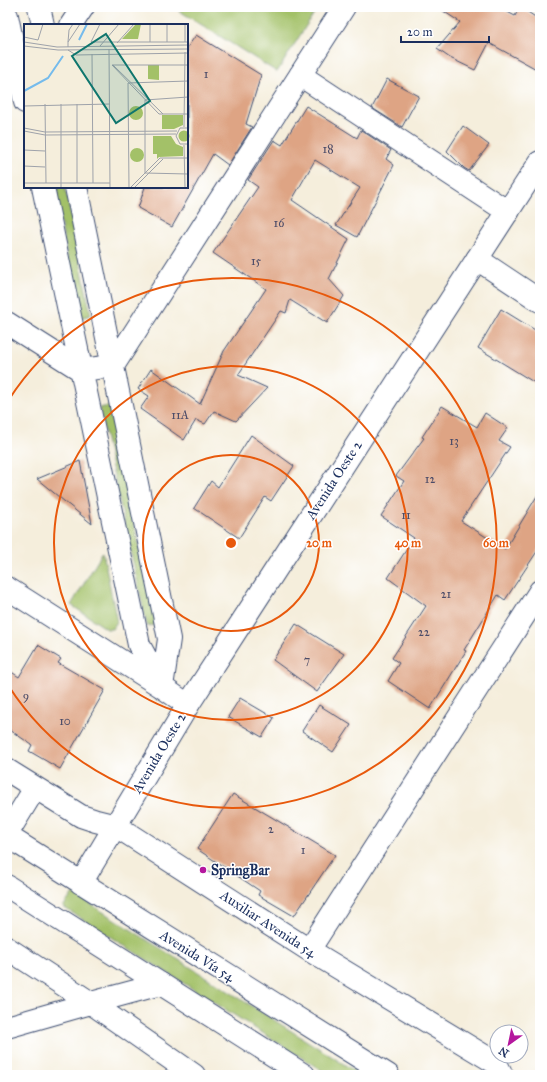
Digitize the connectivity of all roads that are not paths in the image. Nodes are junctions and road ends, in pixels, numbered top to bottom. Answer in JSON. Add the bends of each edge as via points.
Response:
{"nodes":[{"id":1,"x":39,"y":7,"type":"edge"},
{"id":2,"x":83,"y":7,"type":"edge"},
{"id":3,"x":344,"y":7,"type":"edge"},
{"id":4,"x":7,"y":16,"type":"edge"},
{"id":5,"x":43,"y":24,"type":"edge"},
{"id":6,"x":72,"y":24,"type":"edge"},
{"id":7,"x":16,"y":61,"type":"edge"},
{"id":8,"x":300,"y":75,"type":"junction"},
{"id":9,"x":24,"y":97,"type":"edge"},
{"id":10,"x":540,"y":162,"type":"edge"},
{"id":11,"x":43,"y":188,"type":"edge"},
{"id":12,"x":76,"y":188,"type":"edge"},
{"id":13,"x":508,"y":212,"type":"junction"},
{"id":14,"x":477,"y":259,"type":"junction"},
{"id":15,"x":540,"y":301,"type":"edge"},
{"id":16,"x":7,"y":323,"type":"edge"},
{"id":17,"x":112,"y":366,"type":"junction"},
{"id":18,"x":81,"y":370,"type":"junction"},
{"id":19,"x":7,"y":588,"type":"edge"},
{"id":20,"x":540,"y":591,"type":"edge"},
{"id":21,"x":162,"y":687,"type":"junction"},
{"id":22,"x":188,"y":705,"type":"junction"},
{"id":23,"x":7,"y":770,"type":"edge"},
{"id":24,"x":36,"y":788,"type":"junction"},
{"id":25,"x":116,"y":826,"type":"junction"},
{"id":26,"x":7,"y":835,"type":"edge"},
{"id":27,"x":81,"y":882,"type":"junction"},
{"id":28,"x":7,"y":886,"type":"edge"},
{"id":29,"x":7,"y":948,"type":"edge"},
{"id":30,"x":309,"y":950,"type":"junction"},
{"id":31,"x":161,"y":984,"type":"junction"},
{"id":32,"x":91,"y":1003,"type":"junction"},
{"id":33,"x":7,"y":1027,"type":"edge"},
{"id":34,"x":194,"y":1075,"type":"edge"},
{"id":35,"x":304,"y":1075,"type":"edge"},
{"id":36,"x":388,"y":1075,"type":"edge"},
{"id":37,"x":502,"y":1075,"type":"edge"}],
"edges":[{"from":1,"to":5,"type":"street"},
{"from":2,"to":6,"type":"street"},
{"from":3,"to":8,"type":"street"},
{"from":4,"to":7,"type":"street"},
{"from":7,"to":9,"type":"street"},
{"from":8,"to":13,"type":"street"},
{"from":8,"to":17,"type":"street"},
{"from":10,"to":13,"type":"street","name":"Avenida Oeste 2"},
{"from":11,"to":18,"type":"street"},
{"from":12,"to":17,"type":"street"},
{"from":13,"to":14,"type":"street","name":"Avenida Oeste 2"},
{"from":14,"to":15,"type":"street"},
{"from":14,"to":22,"type":"street","name":"Avenida Oeste 2"},
{"from":16,"to":18,"type":"street"},
{"from":17,"to":18,"type":"street"},
{"from":17,"to":21,"type":"street","via":[[169,639]]},
{"from":18,"to":21,"type":"street","via":[[139,645]]},
{"from":19,"to":21,"type":"street"},
{"from":20,"to":30,"type":"street"},
{"from":21,"to":22,"type":"street"},
{"from":22,"to":25,"type":"street","name":"Avenida Oeste 2"},
{"from":23,"to":24,"type":"street","name":"Auxiliar Avenida 54"},
{"from":24,"to":25,"type":"street","name":"Auxiliar Avenida 54","via":[[81,816]]},
{"from":24,"to":26,"type":"street"},
{"from":25,"to":27,"type":"street","name":"Avenida Oeste 2"},
{"from":25,"to":30,"type":"street","name":"Auxiliar Avenida 54"},
{"from":26,"to":27,"type":"street","name":"Avenida Vía 54"},
{"from":27,"to":36,"type":"street","name":"Avenida Vía 54"},
{"from":28,"to":31,"type":"street"},
{"from":29,"to":32,"type":"street"},
{"from":30,"to":37,"type":"street","name":"Auxiliar Avenida 54","via":[[496,1063]]},
{"from":31,"to":32,"type":"street"},
{"from":31,"to":35,"type":"street"},
{"from":32,"to":33,"type":"street"},
{"from":32,"to":34,"type":"street"}]}
